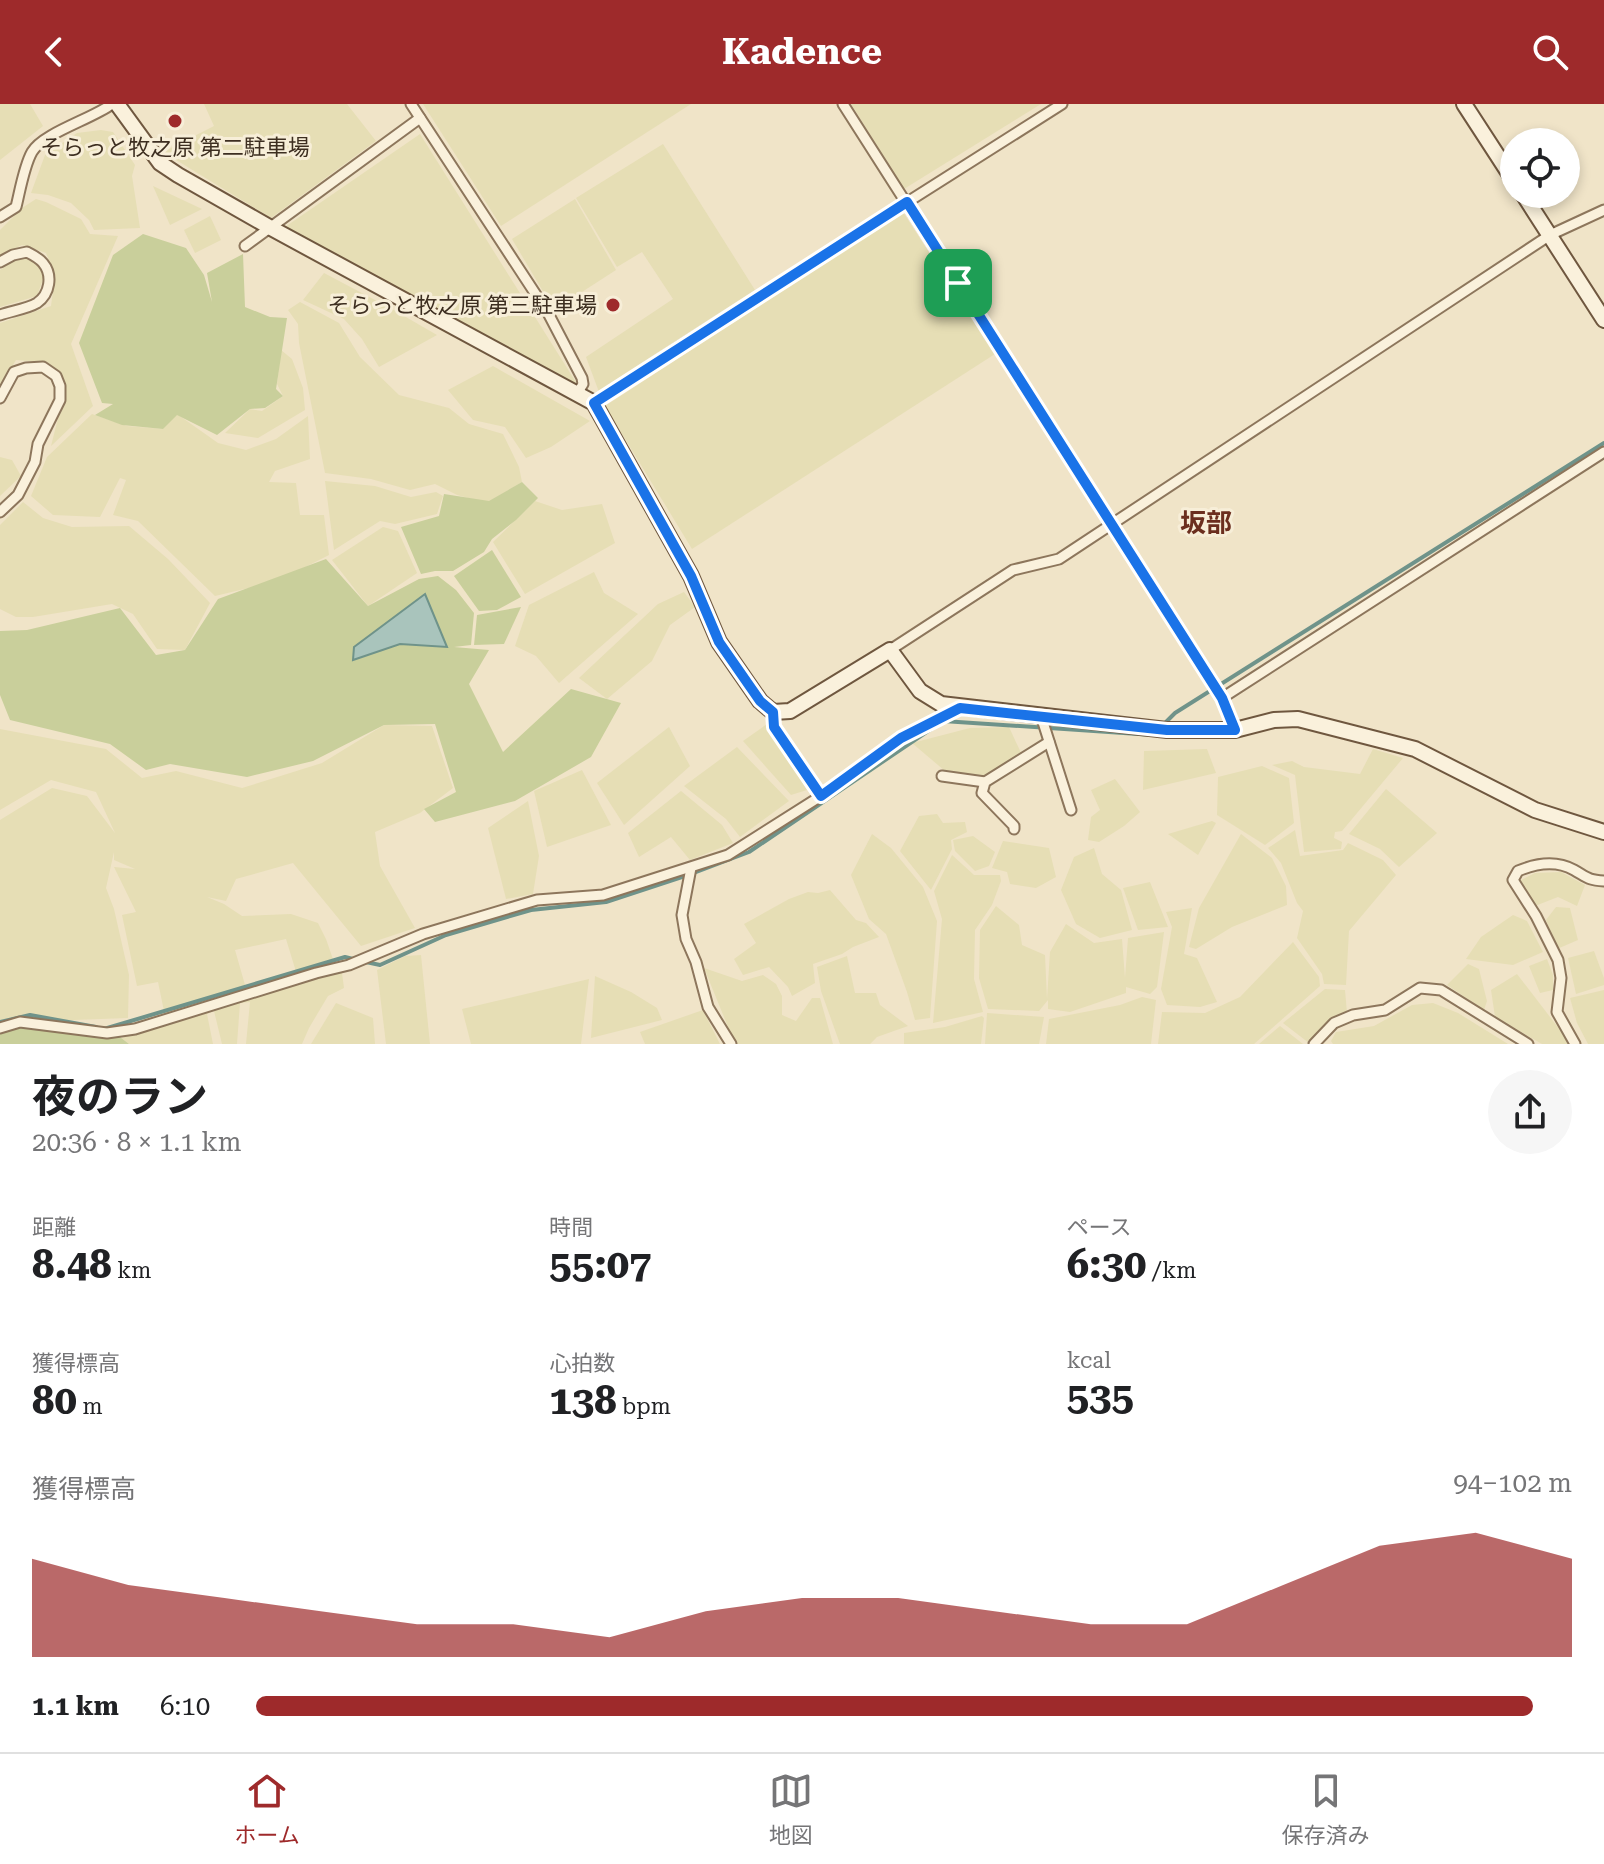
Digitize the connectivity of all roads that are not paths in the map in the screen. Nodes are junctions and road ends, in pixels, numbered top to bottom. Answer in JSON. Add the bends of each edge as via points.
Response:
{"nodes":[{"id":1,"x":114,"y":104,"type":"edge"},
{"id":2,"x":411,"y":104,"type":"edge"},
{"id":3,"x":843,"y":104,"type":"edge"},
{"id":4,"x":1062,"y":104,"type":"edge"},
{"id":5,"x":1464,"y":104,"type":"edge"},
{"id":6,"x":420,"y":118,"type":"junction"},
{"id":7,"x":1500,"y":159,"type":"edge"},
{"id":8,"x":907,"y":202,"type":"junction"},
{"id":9,"x":1532,"y":208,"type":"edge"},
{"id":10,"x":1604,"y":210,"type":"edge"},
{"id":11,"x":0,"y":217,"type":"edge"},
{"id":12,"x":271,"y":228,"type":"junction"},
{"id":13,"x":1550,"y":235,"type":"junction"},
{"id":14,"x":245,"y":246,"type":"dead end"},
{"id":15,"x":0,"y":262,"type":"edge"},
{"id":16,"x":0,"y":315,"type":"edge"},
{"id":17,"x":1604,"y":320,"type":"edge"},
{"id":18,"x":577,"y":394,"type":"junction"},
{"id":19,"x":0,"y":398,"type":"edge"},
{"id":20,"x":594,"y":403,"type":"junction"},
{"id":21,"x":1604,"y":452,"type":"edge"},
{"id":22,"x":0,"y":512,"type":"edge"},
{"id":23,"x":1111,"y":525,"type":"junction"},
{"id":24,"x":890,"y":650,"type":"junction"},
{"id":25,"x":1222,"y":697,"type":"junction"},
{"id":26,"x":960,"y":708,"type":"junction"},
{"id":27,"x":773,"y":712,"type":"junction"},
{"id":28,"x":1041,"y":718,"type":"junction"},
{"id":29,"x":1235,"y":730,"type":"junction"},
{"id":30,"x":1048,"y":739,"type":"junction"},
{"id":31,"x":942,"y":776,"type":"dead end"},
{"id":32,"x":985,"y":782,"type":"junction"},
{"id":33,"x":821,"y":796,"type":"junction"},
{"id":34,"x":1071,"y":810,"type":"dead end"},
{"id":35,"x":1014,"y":829,"type":"dead end"},
{"id":36,"x":1604,"y":832,"type":"edge"},
{"id":37,"x":691,"y":868,"type":"junction"},
{"id":38,"x":1604,"y":881,"type":"edge"},
{"id":39,"x":0,"y":1028,"type":"edge"},
{"id":40,"x":731,"y":1044,"type":"edge"},
{"id":41,"x":1314,"y":1044,"type":"edge"},
{"id":42,"x":1528,"y":1044,"type":"edge"},
{"id":43,"x":1575,"y":1044,"type":"edge"}],
"edges":[{"from":1,"to":11,"type":"street","via":[[42,141],[32,152],[16,207]]},
{"from":1,"to":12,"type":"street","via":[[160,163]]},
{"from":2,"to":6,"type":"street"},
{"from":3,"to":8,"type":"street"},
{"from":4,"to":8,"type":"street"},
{"from":5,"to":7,"type":"street"},
{"from":6,"to":12,"type":"street"},
{"from":6,"to":18,"type":"street","via":[[548,313],[582,378]]},
{"from":8,"to":20,"type":"street"},
{"from":8,"to":23,"type":"street"},
{"from":9,"to":13,"type":"street"},
{"from":10,"to":13,"type":"street"},
{"from":12,"to":14,"type":"street"},
{"from":12,"to":18,"type":"street"},
{"from":13,"to":17,"type":"street"},
{"from":13,"to":23,"type":"street"},
{"from":15,"to":16,"type":"street","via":[[27,252],[41,260],[49,284],[36,303]]},
{"from":18,"to":20,"type":"street"},
{"from":19,"to":22,"type":"street","via":[[14,372],[26,368],[43,367],[60,386],[60,400],[35,462],[18,495]]},
{"from":20,"to":27,"type":"street","via":[[691,576],[719,642]]},
{"from":21,"to":25,"type":"street"},
{"from":23,"to":24,"type":"street","via":[[1059,559],[1013,570]]},
{"from":23,"to":25,"type":"street"},
{"from":24,"to":26,"type":"street","via":[[920,691]]},
{"from":24,"to":27,"type":"street","via":[[790,711]]},
{"from":25,"to":29,"type":"street"},
{"from":26,"to":28,"type":"street"},
{"from":26,"to":33,"type":"street","via":[[901,738]]},
{"from":27,"to":33,"type":"street","via":[[774,727]]},
{"from":28,"to":29,"type":"street","via":[[1167,730]]},
{"from":28,"to":30,"type":"street"},
{"from":29,"to":36,"type":"street","via":[[1298,719],[1415,749],[1535,810]]},
{"from":30,"to":32,"type":"street"},
{"from":30,"to":34,"type":"street"},
{"from":31,"to":32,"type":"street"},
{"from":32,"to":35,"type":"street","via":[[982,793]]},
{"from":33,"to":37,"type":"street","via":[[728,855]]},
{"from":37,"to":39,"type":"street","via":[[603,895],[537,900],[423,934],[349,965],[135,1029],[107,1033],[20,1022]]},
{"from":37,"to":40,"type":"street","via":[[682,915],[686,939],[708,1007]]},
{"from":38,"to":43,"type":"street","via":[[1544,862],[1518,871],[1513,880],[1558,960],[1557,1012]]},
{"from":41,"to":42,"type":"street","via":[[1334,1023],[1385,1010],[1420,988],[1441,990]]}]}
